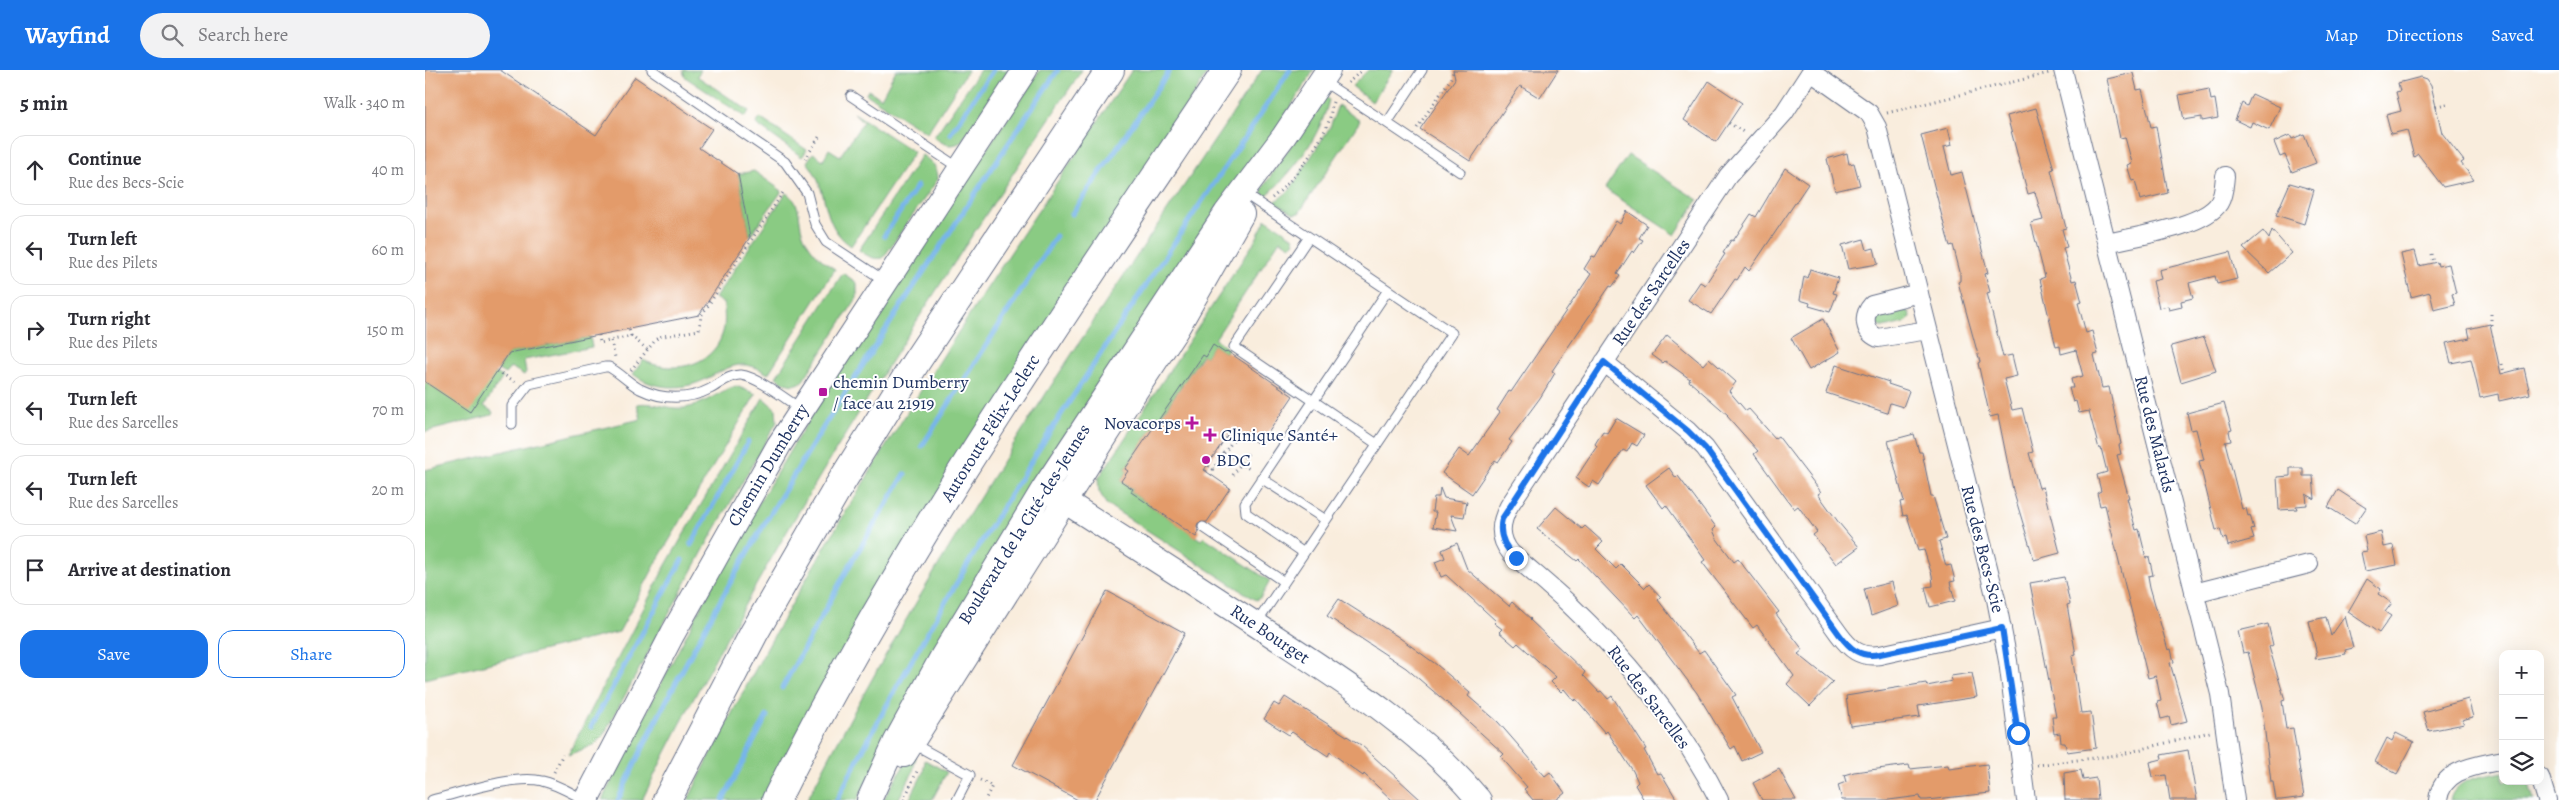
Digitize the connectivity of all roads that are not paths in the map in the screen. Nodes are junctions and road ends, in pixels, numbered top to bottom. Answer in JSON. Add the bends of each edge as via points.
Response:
{"nodes":[{"id":1,"x":652,"y":70,"type":"edge"},
{"id":2,"x":1025,"y":70,"type":"edge"},
{"id":3,"x":1111,"y":70,"type":"edge"},
{"id":4,"x":1422,"y":70,"type":"edge"},
{"id":5,"x":1811,"y":71,"type":"edge"},
{"id":6,"x":2057,"y":71,"type":"edge"},
{"id":7,"x":1325,"y":75,"type":"edge"},
{"id":8,"x":1222,"y":76,"type":"edge"},
{"id":9,"x":851,"y":96,"type":"dead end"},
{"id":10,"x":1387,"y":123,"type":"junction"},
{"id":11,"x":959,"y":168,"type":"junction"},
{"id":12,"x":1460,"y":172,"type":"dead end"},
{"id":13,"x":2225,"y":176,"type":"dead end"},
{"id":14,"x":1254,"y":197,"type":"junction"},
{"id":15,"x":1309,"y":237,"type":"junction"},
{"id":16,"x":2107,"y":243,"type":"junction"},
{"id":17,"x":885,"y":281,"type":"junction"},
{"id":18,"x":1388,"y":290,"type":"junction"},
{"id":19,"x":1919,"y":293,"type":"junction"},
{"id":20,"x":1928,"y":330,"type":"junction"},
{"id":21,"x":1604,"y":362,"type":"junction"},
{"id":22,"x":1313,"y":401,"type":"junction"},
{"id":23,"x":801,"y":409,"type":"junction"},
{"id":24,"x":512,"y":424,"type":"dead end"},
{"id":25,"x":1377,"y":444,"type":"junction"},
{"id":26,"x":1261,"y":478,"type":"junction"},
{"id":27,"x":1044,"y":488,"type":"junction"},
{"id":28,"x":1064,"y":501,"type":"junction"},
{"id":29,"x":1326,"y":520,"type":"junction"},
{"id":30,"x":1203,"y":527,"type":"dead end"},
{"id":31,"x":1304,"y":553,"type":"junction"},
{"id":32,"x":2309,"y":564,"type":"dead end"},
{"id":33,"x":1284,"y":582,"type":"junction"},
{"id":34,"x":2194,"y":592,"type":"junction"},
{"id":35,"x":1255,"y":624,"type":"junction"},
{"id":36,"x":2002,"y":628,"type":"junction"},
{"id":37,"x":916,"y":752,"type":"junction"},
{"id":38,"x":2499,"y":761,"type":"edge"},
{"id":39,"x":2543,"y":785,"type":"edge"},
{"id":40,"x":432,"y":800,"type":"edge"},
{"id":41,"x":585,"y":800,"type":"edge"},
{"id":42,"x":667,"y":800,"type":"edge"},
{"id":43,"x":776,"y":800,"type":"edge"},
{"id":44,"x":869,"y":800,"type":"edge"},
{"id":45,"x":873,"y":800,"type":"edge"},
{"id":46,"x":957,"y":800,"type":"edge"},
{"id":47,"x":1479,"y":800,"type":"edge"},
{"id":48,"x":1719,"y":800,"type":"edge"},
{"id":49,"x":2026,"y":800,"type":"edge"},
{"id":50,"x":2235,"y":800,"type":"edge"},
{"id":51,"x":2438,"y":800,"type":"edge"},
{"id":52,"x":2547,"y":800,"type":"edge"}],
"edges":[{"from":1,"to":17,"type":"lane","via":[[785,162],[807,193],[815,224],[826,242]]},
{"from":2,"to":11,"type":"street","name":"Chemin Dumberry"},
{"from":3,"to":42,"type":"highway","via":[[916,362],[837,489],[754,633]]},
{"from":4,"to":10,"type":"lane"},
{"from":5,"to":19,"type":"street","name":"Rue des Becs-Scie","via":[[1864,109],[1874,120]]},
{"from":5,"to":21,"type":"street","name":"Rue des Sarcelles","via":[[1784,113],[1728,176]]},
{"from":6,"to":16,"type":"street","name":"Rue des Malards"},
{"from":7,"to":10,"type":"lane"},
{"from":7,"to":14,"type":"street","name":"Boulevard de la Cité-des-Jeunes","via":[[1284,136]]},
{"from":8,"to":43,"type":"highway","name":"Autoroute Félix-Leclerc","via":[[969,458],[853,655]]},
{"from":9,"to":11,"type":"lane"},
{"from":10,"to":12,"type":"lane"},
{"from":11,"to":17,"type":"street","name":"Chemin Dumberry"},
{"from":13,"to":16,"type":"street","via":[[2219,203],[2208,214],[2193,221]]},
{"from":14,"to":15,"type":"lane"},
{"from":14,"to":27,"type":"street","name":"Boulevard de la Cité-des-Jeunes","via":[[1226,213]]},
{"from":14,"to":28,"type":"street","name":"Boulevard de la Cité-des-Jeunes","via":[[1176,330]]},
{"from":15,"to":18,"type":"lane"},
{"from":15,"to":22,"type":"lane","via":[[1234,347]]},
{"from":16,"to":34,"type":"street","name":"Rue des Malards"},
{"from":17,"to":23,"type":"street","name":"Chemin Dumberry"},
{"from":18,"to":22,"type":"lane"},
{"from":18,"to":25,"type":"lane","via":[[1453,333]]},
{"from":19,"to":20,"type":"street","name":"Rue des Becs-Scie"},
{"from":19,"to":20,"type":"street","via":[[1872,305],[1865,322],[1869,332],[1878,338]]},
{"from":20,"to":36,"type":"street","name":"Rue des Becs-Scie"},
{"from":21,"to":36,"type":"street","via":[[1705,448],[1839,634],[1856,652],[1867,656],[1880,654]]},
{"from":21,"to":48,"type":"street","name":"Rue des Sarcelles","via":[[1509,506],[1501,525],[1501,536],[1511,553],[1592,626],[1643,683],[1685,741]]},
{"from":22,"to":25,"type":"lane"},
{"from":22,"to":26,"type":"lane"},
{"from":23,"to":24,"type":"lane","via":[[742,375],[691,396],[669,397],[639,388],[605,366],[529,384],[512,406]]},
{"from":23,"to":41,"type":"street","name":"Chemin Dumberry","via":[[714,558]]},
{"from":25,"to":29,"type":"lane"},
{"from":26,"to":29,"type":"lane"},
{"from":26,"to":31,"type":"lane","via":[[1245,503],[1246,513]]},
{"from":27,"to":28,"type":"street","name":"Rue Bourget"},
{"from":27,"to":44,"type":"street","name":"Boulevard de la Cité-des-Jeunes","via":[[937,665],[895,741]]},
{"from":28,"to":35,"type":"street","name":"Rue Bourget"},
{"from":28,"to":37,"type":"street","name":"Boulevard de la Cité-des-Jeunes"},
{"from":29,"to":31,"type":"lane"},
{"from":30,"to":33,"type":"lane"},
{"from":31,"to":33,"type":"lane"},
{"from":32,"to":34,"type":"street"},
{"from":33,"to":35,"type":"lane"},
{"from":34,"to":50,"type":"street","name":"Rue des Malards","via":[[2223,708]]},
{"from":35,"to":47,"type":"street","name":"Rue Bourget","via":[[1398,722],[1440,758]]},
{"from":36,"to":49,"type":"street","name":"Rue des Becs-Scie"},
{"from":37,"to":45,"type":"street","name":"Boulevard de la Cité-des-Jeunes"},
{"from":37,"to":46,"type":"lane","via":[[970,775]]},
{"from":38,"to":51,"type":"street","via":[[2455,773],[2443,785]]},
{"from":39,"to":52,"type":"street"},
{"from":40,"to":41,"type":"lane","via":[[531,779],[549,783]]}]}
